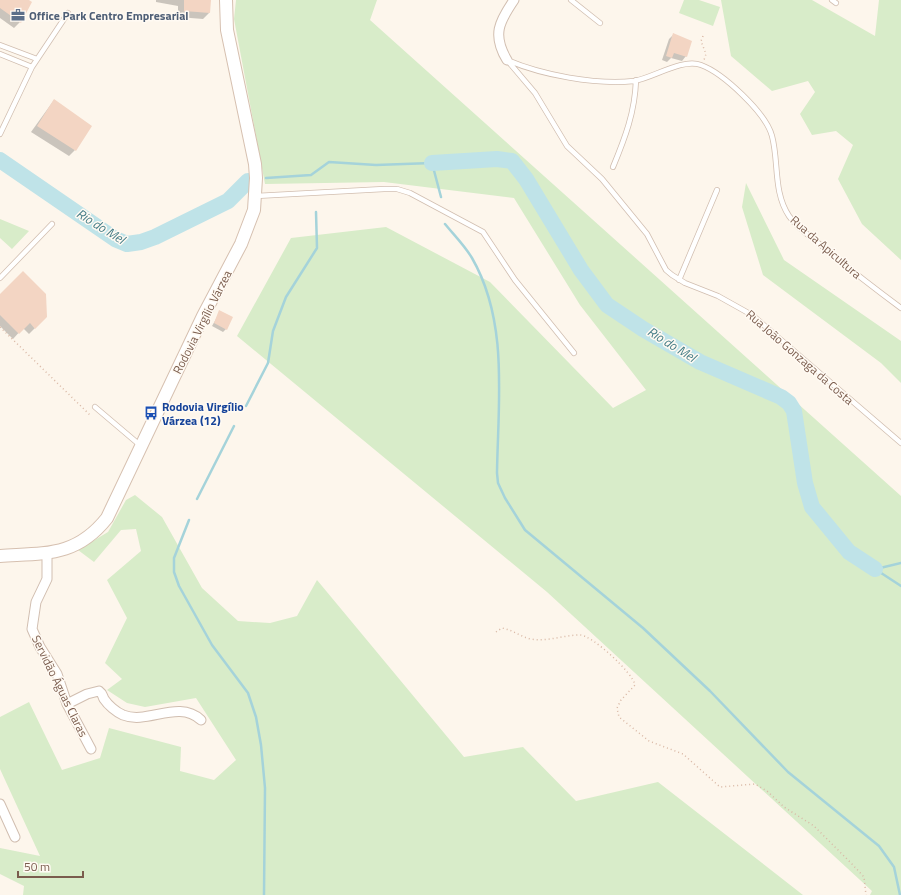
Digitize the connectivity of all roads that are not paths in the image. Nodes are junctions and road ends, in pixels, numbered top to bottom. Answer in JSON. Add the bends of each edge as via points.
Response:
{"nodes":[{"id":1,"x":226,"y":0,"type":"edge"},
{"id":2,"x":514,"y":0,"type":"edge"},
{"id":3,"x":571,"y":0,"type":"edge"},
{"id":4,"x":68,"y":13,"type":"dead end"},
{"id":5,"x":600,"y":23,"type":"dead end"},
{"id":6,"x":0,"y":45,"type":"edge"},
{"id":7,"x":0,"y":54,"type":"edge"},
{"id":8,"x":37,"y":58,"type":"junction"},
{"id":9,"x":506,"y":60,"type":"junction"},
{"id":10,"x":32,"y":67,"type":"junction"},
{"id":11,"x":636,"y":80,"type":"junction"},
{"id":12,"x":0,"y":134,"type":"edge"},
{"id":13,"x":614,"y":168,"type":"dead end"},
{"id":14,"x":717,"y":190,"type":"dead end"},
{"id":15,"x":256,"y":196,"type":"junction"},
{"id":16,"x":52,"y":224,"type":"dead end"},
{"id":17,"x":0,"y":278,"type":"edge"},
{"id":18,"x":679,"y":280,"type":"junction"},
{"id":19,"x":901,"y":308,"type":"edge"},
{"id":20,"x":574,"y":353,"type":"dead end"},
{"id":21,"x":95,"y":407,"type":"dead end"},
{"id":22,"x":901,"y":443,"type":"edge"},
{"id":23,"x":141,"y":446,"type":"junction"},
{"id":24,"x":47,"y":553,"type":"junction"},
{"id":25,"x":0,"y":556,"type":"edge"},
{"id":26,"x":67,"y":704,"type":"junction"},
{"id":27,"x":200,"y":720,"type":"dead end"},
{"id":28,"x":91,"y":749,"type":"dead end"},
{"id":29,"x":0,"y":804,"type":"edge"},
{"id":30,"x":15,"y":837,"type":"dead end"}],
"edges":[{"from":1,"to":15,"type":"main road","name":"Rodovia Virgílio Várzea","via":[[227,30],[255,164]]},
{"from":2,"to":9,"type":"street","name":"Rua João Gonzaga da Costa","via":[[503,17],[498,32],[499,45]]},
{"from":3,"to":5,"type":"lane"},
{"from":4,"to":8,"type":"lane"},
{"from":6,"to":8,"type":"lane"},
{"from":7,"to":10,"type":"lane"},
{"from":8,"to":10,"type":"lane"},
{"from":9,"to":11,"type":"lane","via":[[552,74],[604,81]]},
{"from":9,"to":18,"type":"lane","name":"Rua João Gonzaga da Costa","via":[[535,93],[567,146],[608,185],[652,240],[666,270]]},
{"from":10,"to":12,"type":"lane"},
{"from":11,"to":13,"type":"lane","via":[[632,116]]},
{"from":11,"to":19,"type":"lane","name":"Rua da Apicultura","via":[[684,64],[702,65],[717,74],[768,127],[773,143],[777,180],[789,216],[861,279]]},
{"from":14,"to":18,"type":"lane"},
{"from":15,"to":20,"type":"lane","via":[[384,189],[410,193],[483,232],[515,280]]},
{"from":15,"to":23,"type":"main road","name":"Rodovia Virgílio Várzea","via":[[250,222],[241,244],[203,316]]},
{"from":16,"to":17,"type":"lane"},
{"from":18,"to":22,"type":"lane","name":"Rua João Gonzaga da Costa","via":[[718,296],[752,315]]},
{"from":21,"to":23,"type":"lane"},
{"from":23,"to":24,"type":"main road","name":"Rodovia Virgílio Várzea","via":[[100,527],[81,543]]},
{"from":24,"to":25,"type":"main road","name":"Rodovia Virgílio Várzea"},
{"from":24,"to":26,"type":"street","name":"Servidão Águas Claras","via":[[47,579],[36,602],[32,629],[57,674]]},
{"from":26,"to":27,"type":"street","via":[[87,694],[99,692],[112,708],[123,715],[135,717],[184,711]]},
{"from":26,"to":28,"type":"street","name":"Servidão Águas Claras"},
{"from":29,"to":30,"type":"street"}]}
